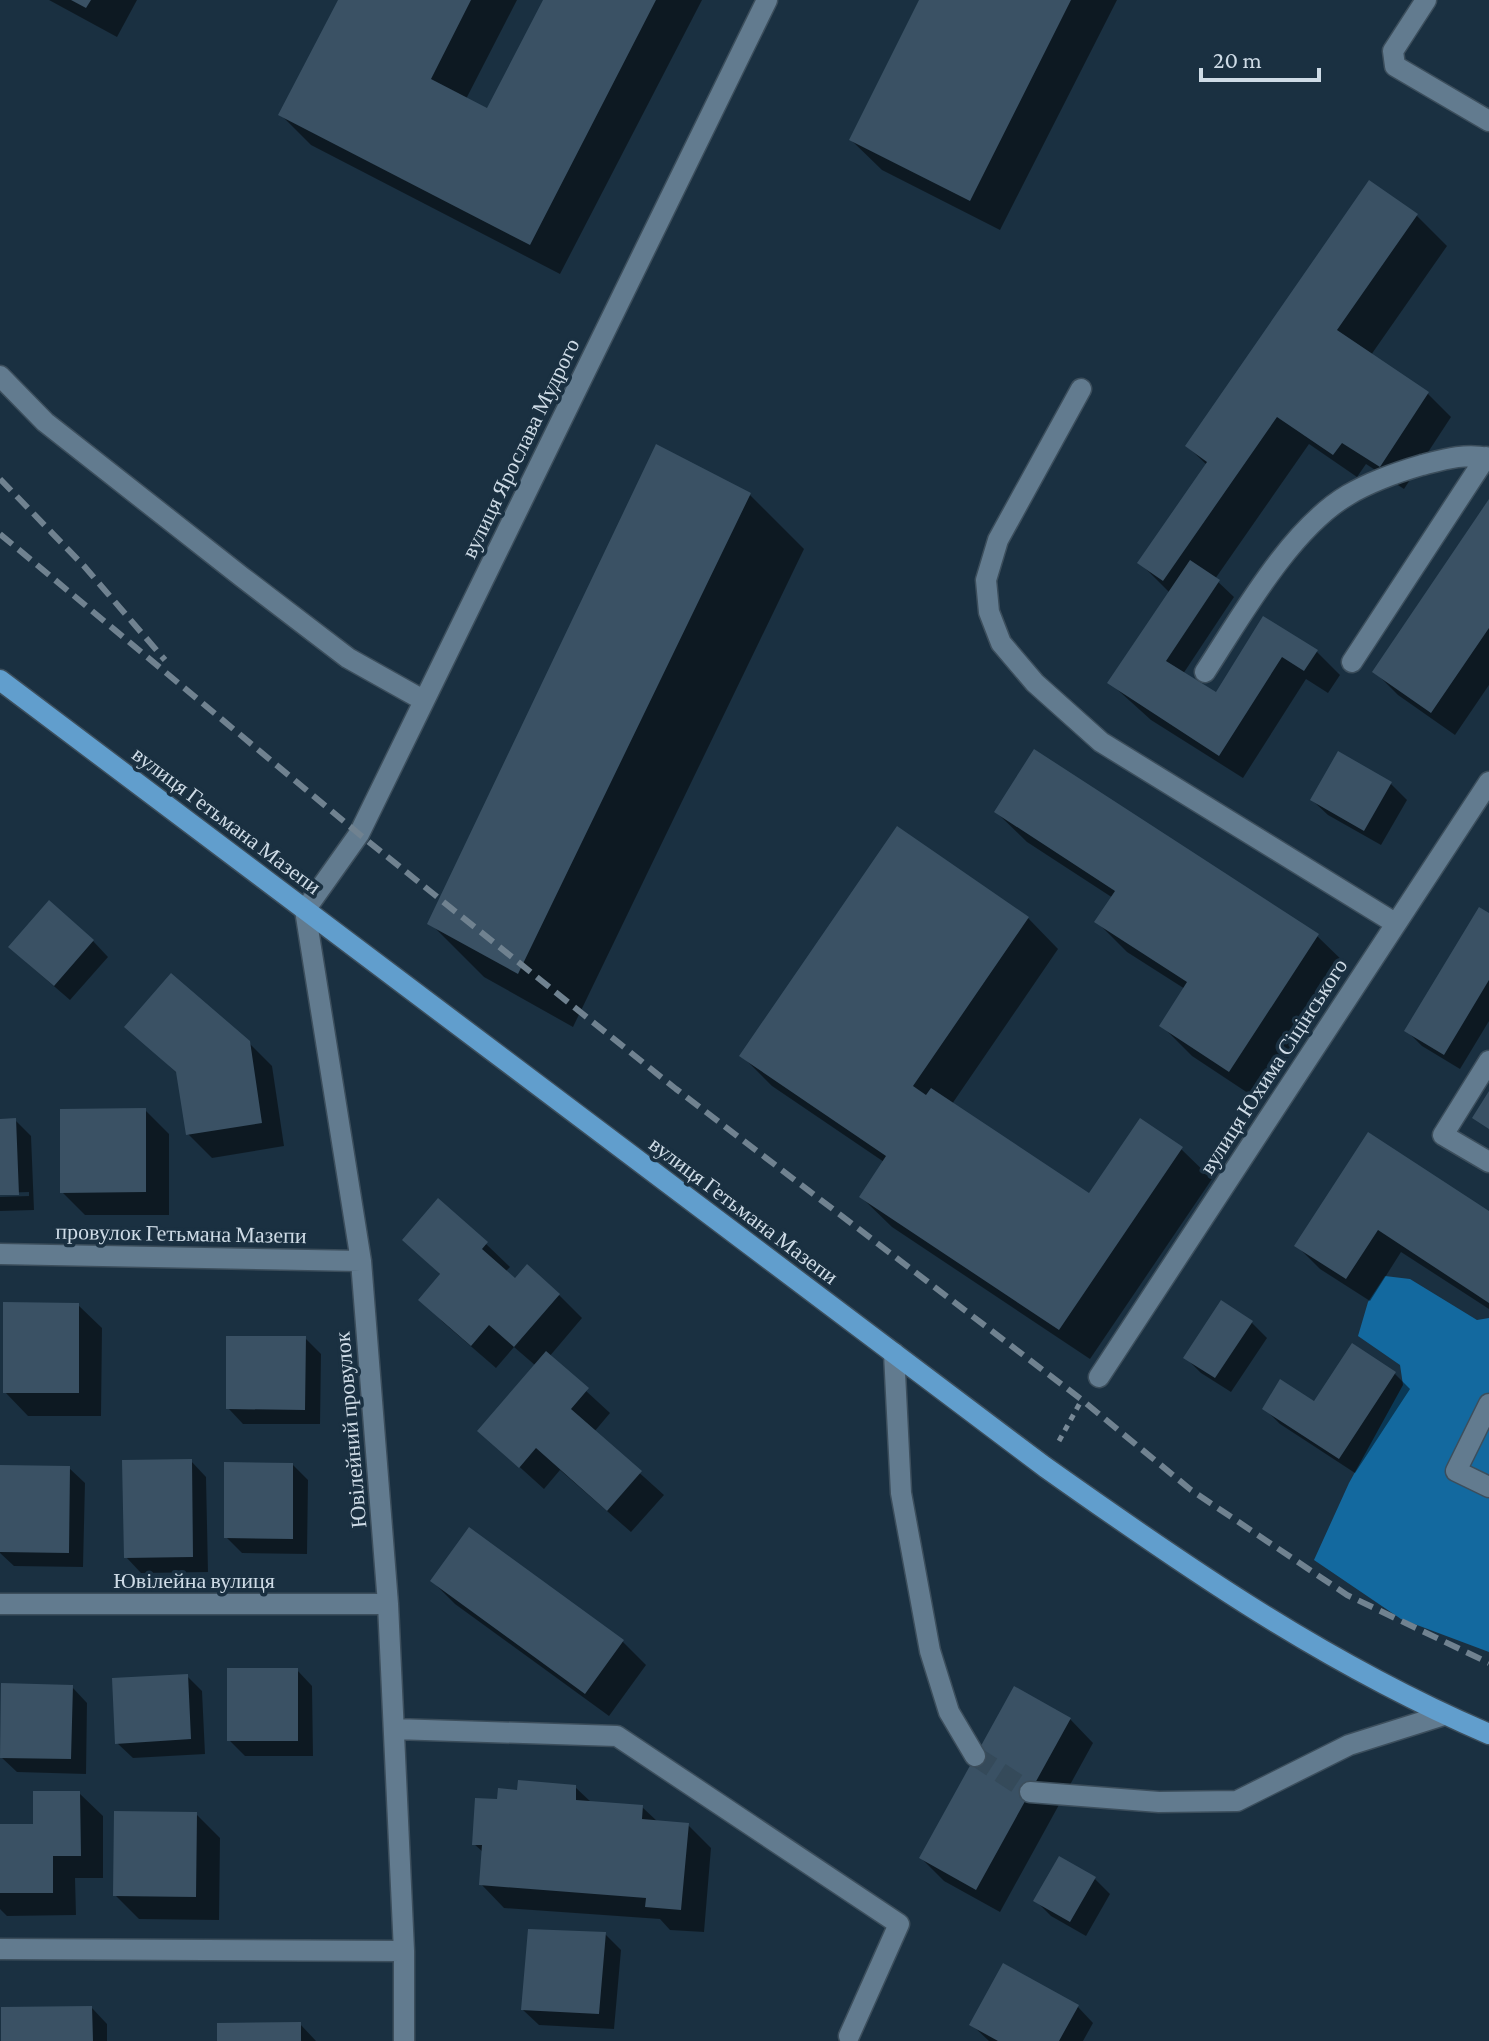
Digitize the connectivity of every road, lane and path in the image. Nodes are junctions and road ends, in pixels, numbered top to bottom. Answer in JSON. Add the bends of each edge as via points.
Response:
{"nodes":[{"id":1,"x":767,"y":0,"type":"edge"},
{"id":2,"x":1426,"y":0,"type":"edge"},
{"id":3,"x":1489,"y":121,"type":"edge"},
{"id":4,"x":0,"y":376,"type":"edge"},
{"id":5,"x":1081,"y":389,"type":"dead end"},
{"id":6,"x":1488,"y":457,"type":"edge"},
{"id":7,"x":1352,"y":662,"type":"dead end"},
{"id":8,"x":1205,"y":672,"type":"dead end"},
{"id":9,"x":0,"y":680,"type":"edge"},
{"id":10,"x":423,"y":700,"type":"junction"},
{"id":11,"x":1489,"y":782,"type":"edge"},
{"id":12,"x":305,"y":910,"type":"junction"},
{"id":13,"x":1395,"y":923,"type":"junction"},
{"id":14,"x":1489,"y":1061,"type":"edge"},
{"id":15,"x":1489,"y":1162,"type":"edge"},
{"id":16,"x":0,"y":1254,"type":"edge"},
{"id":17,"x":361,"y":1261,"type":"junction"},
{"id":18,"x":894,"y":1353,"type":"junction"},
{"id":19,"x":1099,"y":1377,"type":"joint"},
{"id":20,"x":1489,"y":1404,"type":"edge"},
{"id":21,"x":1045,"y":1467,"type":"junction"},
{"id":22,"x":1489,"y":1487,"type":"edge"},
{"id":23,"x":0,"y":1604,"type":"edge"},
{"id":24,"x":388,"y":1604,"type":"junction"},
{"id":25,"x":1444,"y":1715,"type":"junction"},
{"id":26,"x":394,"y":1729,"type":"junction"},
{"id":27,"x":1489,"y":1734,"type":"edge"},
{"id":28,"x":975,"y":1756,"type":"tunnel mouth"},
{"id":29,"x":1030,"y":1792,"type":"tunnel mouth"},
{"id":30,"x":0,"y":1949,"type":"edge"},
{"id":31,"x":404,"y":1951,"type":"junction"},
{"id":32,"x":849,"y":2036,"type":"dead end"},
{"id":33,"x":404,"y":2041,"type":"edge"}],
"edges":[{"from":1,"to":10,"type":"street","name":"вулиця Ярослава Мудрого"},
{"from":2,"to":3,"type":"street","via":[[1393,51],[1395,66]]},
{"from":4,"to":10,"type":"street","via":[[45,422],[242,577],[348,658]]},
{"from":5,"to":13,"type":"street","via":[[998,540],[986,580],[989,612],[1001,643],[1035,683],[1101,742]]},
{"from":6,"to":7,"type":"street"},
{"from":6,"to":8,"type":"street","via":[[1458,456],[1417,467],[1347,496],[1290,550]]},
{"from":9,"to":12,"type":"main road","name":"вулиця Гетьмана Мазепи"},
{"from":10,"to":12,"type":"street","name":"вулиця Ярослава Мудрого","via":[[359,834]]},
{"from":11,"to":13,"type":"street","name":"вулиця Юхима Сіцінського"},
{"from":12,"to":17,"type":"street","name":"Ювілейний провулок"},
{"from":12,"to":18,"type":"main road","name":"вулиця Гетьмана Мазепи"},
{"from":13,"to":19,"type":"street","name":"вулиця Юхима Сіцінського"},
{"from":14,"to":15,"type":"street","via":[[1443,1135]]},
{"from":16,"to":17,"type":"street","name":"провулок Гетьмана Мазепи"},
{"from":17,"to":24,"type":"street","name":"Ювілейний провулок"},
{"from":18,"to":21,"type":"main road","name":"вулиця Гетьмана Мазепи"},
{"from":18,"to":28,"type":"street","via":[[901,1493],[930,1651],[949,1712]]},
{"from":19,"to":21,"type":"path"},
{"from":20,"to":22,"type":"street","via":[[1456,1471]]},
{"from":21,"to":25,"type":"main road","name":"вулиця Гетьмана Мазепи","via":[[1300,1641]]},
{"from":23,"to":24,"type":"street","name":"Ювілейна вулиця"},
{"from":24,"to":26,"type":"street","name":"Ювілейний провулок"},
{"from":25,"to":27,"type":"main road","name":"вулиця Гетьмана Мазепи"},
{"from":25,"to":29,"type":"street","via":[[1349,1745],[1237,1801],[1144,1801]]},
{"from":26,"to":31,"type":"street","name":"Ювілейний провулок"},
{"from":26,"to":32,"type":"street","via":[[617,1736],[784,1845],[899,1924]]},
{"from":30,"to":31,"type":"street"},
{"from":31,"to":33,"type":"street","name":"Ювілейний провулок"}]}
